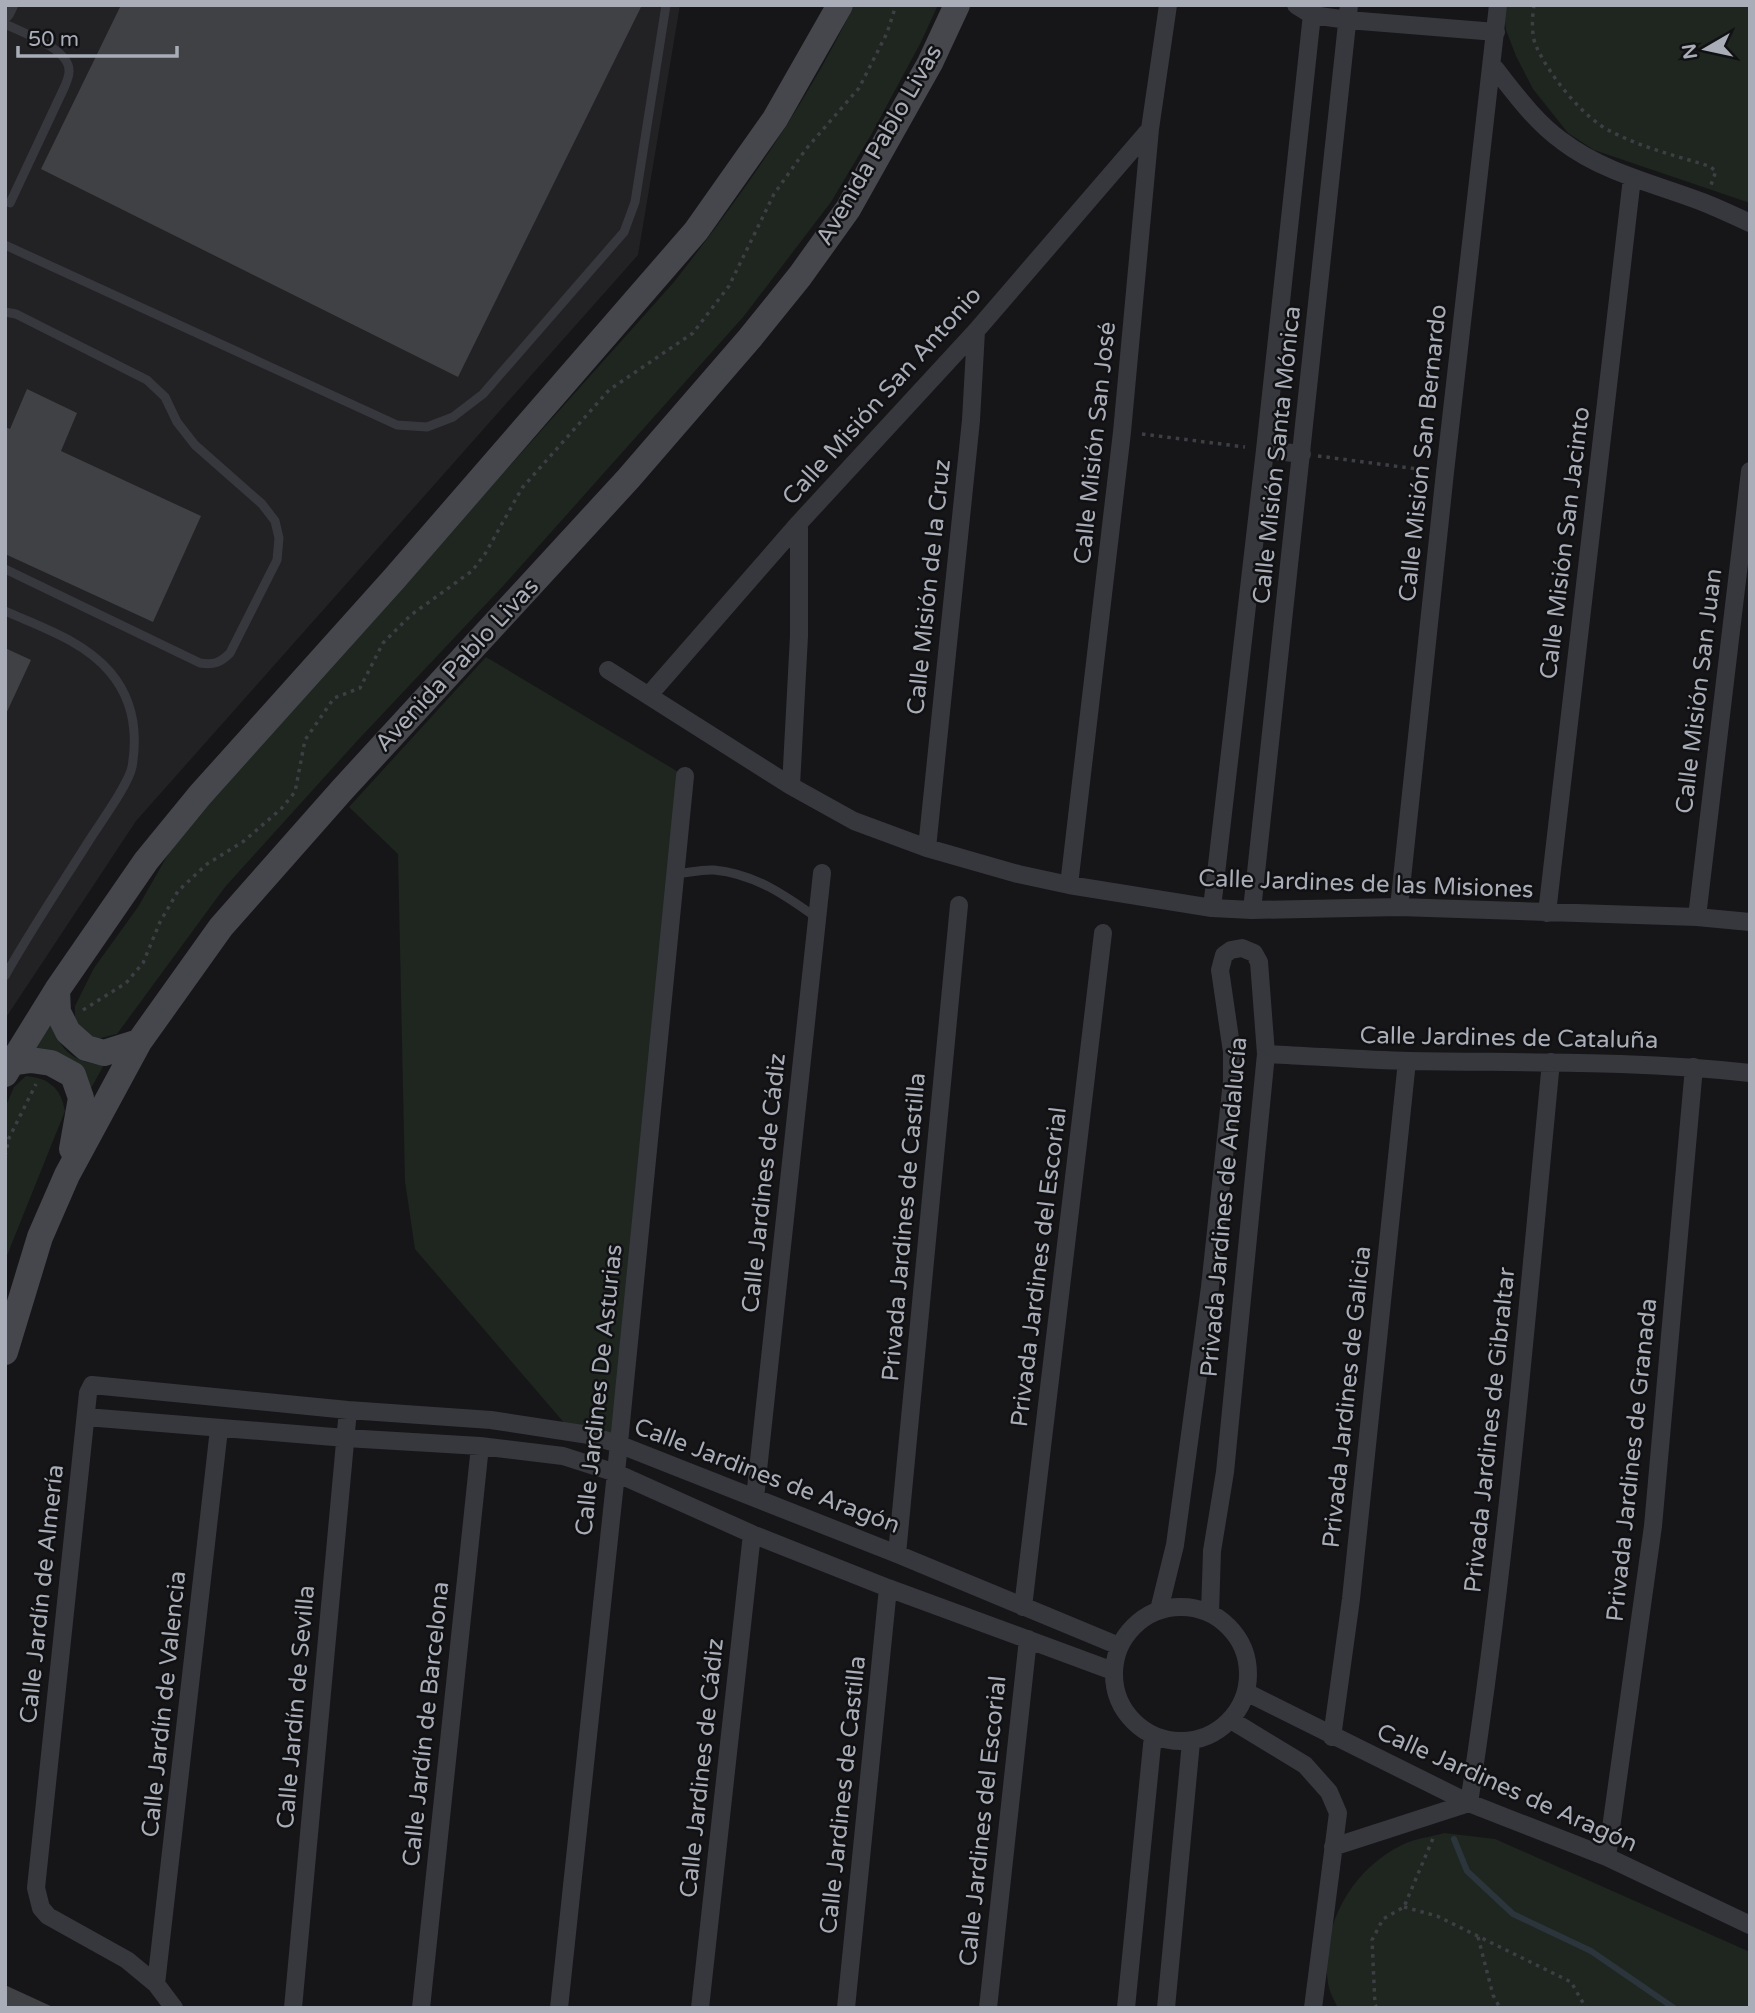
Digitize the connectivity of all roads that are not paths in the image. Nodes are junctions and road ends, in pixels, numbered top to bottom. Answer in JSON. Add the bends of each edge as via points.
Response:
{"nodes":[{"id":1,"x":9,"y":5,"type":"edge"},
{"id":2,"x":666,"y":5,"type":"edge"},
{"id":3,"x":840,"y":5,"type":"edge"},
{"id":4,"x":957,"y":5,"type":"edge"},
{"id":5,"x":1168,"y":5,"type":"edge"},
{"id":6,"x":1498,"y":5,"type":"edge"},
{"id":7,"x":1307,"y":8,"type":"edge"},
{"id":8,"x":5,"y":13,"type":"edge"},
{"id":9,"x":1349,"y":13,"type":"edge"},
{"id":10,"x":5,"y":24,"type":"edge"},
{"id":11,"x":1496,"y":32,"type":"junction"},
{"id":12,"x":1493,"y":66,"type":"junction"},
{"id":13,"x":1150,"y":129,"type":"junction"},
{"id":14,"x":1632,"y":178,"type":"junction"},
{"id":15,"x":10,"y":203,"type":"dead end"},
{"id":16,"x":1750,"y":223,"type":"edge"},
{"id":17,"x":5,"y":245,"type":"edge"},
{"id":18,"x":5,"y":312,"type":"edge"},
{"id":19,"x":976,"y":331,"type":"junction"},
{"id":20,"x":1265,"y":450,"type":"junction"},
{"id":21,"x":1302,"y":454,"type":"junction"},
{"id":22,"x":1750,"y":471,"type":"edge"},
{"id":23,"x":799,"y":523,"type":"junction"},
{"id":24,"x":5,"y":569,"type":"edge"},
{"id":25,"x":5,"y":611,"type":"edge"},
{"id":26,"x":608,"y":670,"type":"dead end"},
{"id":27,"x":649,"y":695,"type":"junction"},
{"id":28,"x":685,"y":776,"type":"dead end"},
{"id":29,"x":791,"y":786,"type":"junction"},
{"id":30,"x":927,"y":848,"type":"junction"},
{"id":31,"x":822,"y":873,"type":"dead end"},
{"id":32,"x":676,"y":874,"type":"junction"},
{"id":33,"x":1069,"y":885,"type":"junction"},
{"id":34,"x":959,"y":905,"type":"dead end"},
{"id":35,"x":1399,"y":907,"type":"junction"},
{"id":36,"x":1212,"y":908,"type":"junction"},
{"id":37,"x":1252,"y":910,"type":"junction"},
{"id":38,"x":1546,"y":913,"type":"junction"},
{"id":39,"x":1697,"y":917,"type":"junction"},
{"id":40,"x":817,"y":918,"type":"junction"},
{"id":41,"x":1750,"y":922,"type":"edge"},
{"id":42,"x":1103,"y":933,"type":"dead end"},
{"id":43,"x":5,"y":976,"type":"edge"},
{"id":44,"x":57,"y":990,"type":"junction"},
{"id":45,"x":139,"y":1042,"type":"junction"},
{"id":46,"x":1266,"y":1054,"type":"junction"},
{"id":47,"x":1407,"y":1061,"type":"junction"},
{"id":48,"x":1551,"y":1062,"type":"junction"},
{"id":49,"x":1694,"y":1067,"type":"junction"},
{"id":50,"x":8,"y":1069,"type":"edge"},
{"id":51,"x":1750,"y":1073,"type":"edge"},
{"id":52,"x":67,"y":1174,"type":"junction"},
{"id":53,"x":5,"y":1352,"type":"edge"},
{"id":54,"x":89,"y":1388,"type":"joint"},
{"id":55,"x":348,"y":1410,"type":"junction"},
{"id":56,"x":86,"y":1417,"type":"junction"},
{"id":57,"x":219,"y":1429,"type":"junction"},
{"id":58,"x":346,"y":1438,"type":"junction"},
{"id":59,"x":618,"y":1444,"type":"junction"},
{"id":60,"x":480,"y":1446,"type":"junction"},
{"id":61,"x":616,"y":1473,"type":"junction"},
{"id":62,"x":755,"y":1498,"type":"junction"},
{"id":63,"x":752,"y":1534,"type":"junction"},
{"id":64,"x":897,"y":1554,"type":"junction"},
{"id":65,"x":888,"y":1588,"type":"junction"},
{"id":66,"x":1023,"y":1607,"type":"junction"},
{"id":67,"x":1159,"y":1609,"type":"junction"},
{"id":68,"x":1210,"y":1613,"type":"junction"},
{"id":69,"x":1028,"y":1639,"type":"junction"},
{"id":70,"x":1119,"y":1646,"type":"junction"},
{"id":71,"x":1113,"y":1671,"type":"junction"},
{"id":72,"x":1246,"y":1692,"type":"junction"},
{"id":73,"x":1231,"y":1720,"type":"junction"},
{"id":74,"x":1153,"y":1735,"type":"junction"},
{"id":75,"x":1332,"y":1737,"type":"junction"},
{"id":76,"x":1191,"y":1742,"type":"junction"},
{"id":77,"x":1469,"y":1803,"type":"junction"},
{"id":78,"x":1333,"y":1847,"type":"junction"},
{"id":79,"x":1607,"y":1857,"type":"junction"},
{"id":80,"x":1749,"y":1918,"type":"edge"},
{"id":81,"x":156,"y":1984,"type":"junction"},
{"id":82,"x":174,"y":2008,"type":"edge"},
{"id":83,"x":293,"y":2008,"type":"edge"},
{"id":84,"x":421,"y":2008,"type":"edge"},
{"id":85,"x":559,"y":2008,"type":"edge"},
{"id":86,"x":700,"y":2008,"type":"edge"},
{"id":87,"x":846,"y":2008,"type":"edge"},
{"id":88,"x":988,"y":2008,"type":"edge"},
{"id":89,"x":1126,"y":2008,"type":"edge"},
{"id":90,"x":1166,"y":2008,"type":"edge"},
{"id":91,"x":1313,"y":2008,"type":"edge"}],
"edges":[{"from":1,"to":8,"type":"street"},
{"from":2,"to":17,"type":"lane","via":[[635,202],[624,232],[483,394],[453,417],[427,427],[397,425]]},
{"from":3,"to":44,"type":"main road","via":[[775,119],[696,231],[201,795],[146,861]]},
{"from":4,"to":45,"type":"main road","name":"Avenida Pablo Livas","via":[[930,63],[848,209],[800,276],[628,479],[221,927]]},
{"from":5,"to":13,"type":"street","name":"Calle Misión San José"},
{"from":6,"to":11,"type":"street","name":"Calle Misión San Bernardo"},
{"from":7,"to":9,"type":"street"},
{"from":7,"to":20,"type":"street","name":"Calle Misión Santa Mónica"},
{"from":9,"to":11,"type":"street"},
{"from":9,"to":21,"type":"street","name":"Calle Misión Santa Mónica"},
{"from":10,"to":15,"type":"lane","via":[[58,51],[66,58],[69,71]]},
{"from":11,"to":12,"type":"street","name":"Calle Misión San Bernardo"},
{"from":12,"to":14,"type":"street","via":[[1561,141]]},
{"from":12,"to":35,"type":"street","name":"Calle Misión San Bernardo"},
{"from":13,"to":19,"type":"street","name":"Calle Misión San Antonio"},
{"from":13,"to":33,"type":"street","name":"Calle Misión San José","via":[[1122,432]]},
{"from":14,"to":16,"type":"street"},
{"from":14,"to":38,"type":"street","name":"Calle Misión San Jacinto"},
{"from":18,"to":24,"type":"lane","via":[[146,380],[165,397],[195,445],[262,504],[275,521],[279,538],[277,560],[230,653],[212,665]]},
{"from":19,"to":23,"type":"street","name":"Calle Misión San Antonio"},
{"from":19,"to":30,"type":"street","name":"Calle Misión de la Cruz"},
{"from":20,"to":21,"type":"street"},
{"from":20,"to":36,"type":"street","name":"Calle Misión Santa Mónica"},
{"from":21,"to":37,"type":"street","name":"Calle Misión Santa Mónica"},
{"from":22,"to":39,"type":"street","name":"Calle Misión San Juan"},
{"from":23,"to":27,"type":"street","name":"Calle Misión San Antonio"},
{"from":23,"to":29,"type":"street"},
{"from":25,"to":43,"type":"lane","via":[[72,641],[109,670],[127,695],[135,732],[132,769]]},
{"from":26,"to":27,"type":"street","name":"Calle Jardines de las Misiones"},
{"from":27,"to":29,"type":"street","name":"Calle Jardines de las Misiones"},
{"from":28,"to":32,"type":"street","name":"Calle Jardines De Asturias"},
{"from":29,"to":30,"type":"street","name":"Calle Jardines de las Misiones","via":[[854,821]]},
{"from":30,"to":33,"type":"street","name":"Calle Jardines de las Misiones"},
{"from":31,"to":40,"type":"street","name":"Calle Jardines de Cádiz"},
{"from":32,"to":40,"type":"lane","via":[[712,870],[750,877],[778,890]]},
{"from":32,"to":59,"type":"street","name":"Calle Jardines De Asturias"},
{"from":33,"to":36,"type":"street","name":"Calle Jardines de las Misiones"},
{"from":34,"to":64,"type":"street","name":"Privada Jardines de Castilla"},
{"from":35,"to":37,"type":"street","name":"Calle Jardines de las Misiones"},
{"from":35,"to":38,"type":"street","name":"Calle Jardines de las Misiones"},
{"from":36,"to":37,"type":"street","name":"Calle Jardines de las Misiones"},
{"from":38,"to":39,"type":"street","name":"Calle Jardines de las Misiones"},
{"from":39,"to":41,"type":"street","name":"Calle Jardines de las Misiones"},
{"from":40,"to":62,"type":"street","name":"Calle Jardines de Cádiz"},
{"from":42,"to":66,"type":"street","name":"Privada Jardines del Escorial"},
{"from":44,"to":45,"type":"main road","via":[[58,1012],[68,1032],[86,1048],[104,1053]]},
{"from":44,"to":50,"type":"main road"},
{"from":45,"to":52,"type":"main road","name":"Avenida Pablo Livas"},
{"from":46,"to":47,"type":"street","name":"Calle Jardines de Cataluña"},
{"from":46,"to":67,"type":"street","name":"Privada Jardines de Andalucía","via":[[1259,961],[1250,950],[1231,950],[1224,955],[1220,970],[1232,1081],[1175,1545]]},
{"from":46,"to":68,"type":"street","name":"Privada Jardines de Andalucía","via":[[1225,1472],[1212,1551]]},
{"from":47,"to":48,"type":"street","name":"Calle Jardines de Cataluña"},
{"from":47,"to":75,"type":"street","name":"Privada Jardines de Galicia","via":[[1351,1599]]},
{"from":48,"to":49,"type":"street","name":"Calle Jardines de Cataluña"},
{"from":48,"to":77,"type":"street","name":"Privada Jardines de Gibraltar","via":[[1510,1497]]},
{"from":49,"to":51,"type":"street","name":"Calle Jardines de Cataluña"},
{"from":49,"to":79,"type":"street","name":"Privada Jardines de Granada","via":[[1653,1526]]},
{"from":50,"to":52,"type":"main road","via":[[30,1060],[51,1063],[73,1075],[81,1098]]},
{"from":52,"to":53,"type":"main road","name":"Avenida Pablo Livas","via":[[40,1237]]},
{"from":54,"to":55,"type":"street","name":"Calle Jardines de Aragón"},
{"from":54,"to":56,"type":"street","name":"Calle Jardín de Almería"},
{"from":55,"to":58,"type":"street","name":"Calle Jardín de Sevilla"},
{"from":55,"to":59,"type":"street","name":"Calle Jardines de Aragón","via":[[491,1420]]},
{"from":56,"to":57,"type":"street"},
{"from":56,"to":81,"type":"street","name":"Calle Jardín de Almería","via":[[36,1888],[48,1916],[127,1960]]},
{"from":57,"to":58,"type":"street"},
{"from":57,"to":81,"type":"street","name":"Calle Jardín de Valencia"},
{"from":58,"to":60,"type":"street"},
{"from":58,"to":83,"type":"street","name":"Calle Jardín de Sevilla"},
{"from":59,"to":61,"type":"street","name":"Calle Jardines De Asturias"},
{"from":59,"to":62,"type":"street","name":"Calle Jardines de Aragón"},
{"from":60,"to":61,"type":"street","via":[[563,1456]]},
{"from":60,"to":84,"type":"street","name":"Calle Jardín de Barcelona"},
{"from":61,"to":63,"type":"street"},
{"from":61,"to":85,"type":"street","name":"Calle Jardines De Asturias"},
{"from":62,"to":64,"type":"street","name":"Calle Jardines de Aragón"},
{"from":63,"to":65,"type":"street"},
{"from":63,"to":86,"type":"street","name":"Calle Jardines de Cádiz"},
{"from":64,"to":66,"type":"street","name":"Calle Jardines de Aragón"},
{"from":65,"to":69,"type":"street"},
{"from":65,"to":87,"type":"street","name":"Calle Jardines de Castilla"},
{"from":66,"to":70,"type":"street","name":"Calle Jardines de Aragón"},
{"from":67,"to":68,"type":"street","via":[[1185,1606]]},
{"from":67,"to":70,"type":"street","via":[[1135,1624]]},
{"from":68,"to":72,"type":"street","via":[[1229,1627],[1242,1646],[1248,1669]]},
{"from":69,"to":71,"type":"street"},
{"from":69,"to":88,"type":"street","name":"Calle Jardines del Escorial"},
{"from":70,"to":71,"type":"street"},
{"from":71,"to":74,"type":"street","via":[[1121,1706],[1132,1721]]},
{"from":72,"to":73,"type":"street"},
{"from":72,"to":75,"type":"street","name":"Calle Jardines de Aragón"},
{"from":73,"to":76,"type":"street","via":[[1213,1734]]},
{"from":73,"to":78,"type":"street","via":[[1315,1774],[1338,1813]]},
{"from":74,"to":76,"type":"street"},
{"from":74,"to":89,"type":"street"},
{"from":75,"to":77,"type":"street","name":"Calle Jardines de Aragón"},
{"from":76,"to":90,"type":"street"},
{"from":77,"to":78,"type":"street"},
{"from":77,"to":79,"type":"street","name":"Calle Jardines de Aragón"},
{"from":78,"to":91,"type":"street"},
{"from":79,"to":80,"type":"street","name":"Calle Jardines de Aragón"},
{"from":81,"to":82,"type":"street"}]}
